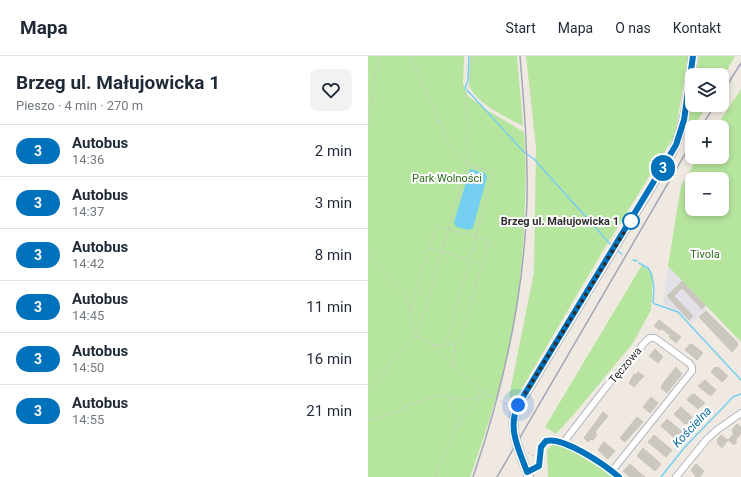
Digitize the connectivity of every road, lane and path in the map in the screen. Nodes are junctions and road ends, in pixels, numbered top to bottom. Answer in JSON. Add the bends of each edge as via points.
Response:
{"nodes":[{"id":1,"x":378,"y":56,"type":"edge"},
{"id":2,"x":410,"y":56,"type":"edge"},
{"id":3,"x":472,"y":56,"type":"edge"},
{"id":4,"x":693,"y":56,"type":"edge"},
{"id":5,"x":368,"y":124,"type":"edge"},
{"id":6,"x":467,"y":165,"type":"junction"},
{"id":7,"x":448,"y":229,"type":"junction"},
{"id":8,"x":476,"y":237,"type":"junction"},
{"id":9,"x":429,"y":248,"type":"junction"},
{"id":10,"x":441,"y":251,"type":"junction"},
{"id":11,"x":368,"y":254,"type":"edge"},
{"id":12,"x":470,"y":259,"type":"junction"},
{"id":13,"x":482,"y":263,"type":"junction"},
{"id":14,"x":410,"y":311,"type":"junction"},
{"id":15,"x":416,"y":337,"type":"junction"},
{"id":16,"x":456,"y":342,"type":"junction"},
{"id":17,"x":433,"y":346,"type":"junction"},
{"id":18,"x":445,"y":346,"type":"junction"},
{"id":19,"x":455,"y":368,"type":"junction"},
{"id":20,"x":480,"y":388,"type":"junction"},
{"id":21,"x":368,"y":390,"type":"edge"},
{"id":22,"x":491,"y":396,"type":"junction"},
{"id":23,"x":448,"y":397,"type":"junction"},
{"id":24,"x":480,"y":398,"type":"junction"},
{"id":25,"x":518,"y":405,"type":"junction"},
{"id":26,"x":741,"y":413,"type":"edge"},
{"id":27,"x":368,"y":420,"type":"edge"},
{"id":28,"x":458,"y":424,"type":"junction"},
{"id":29,"x":563,"y":443,"type":"junction"},
{"id":30,"x":612,"y":471,"type":"junction"},
{"id":31,"x":528,"y":474,"type":"edge"},
{"id":32,"x":435,"y":477,"type":"edge"},
{"id":33,"x":619,"y":477,"type":"edge"},
{"id":34,"x":676,"y":477,"type":"edge"}],
"edges":[{"from":1,"to":5,"type":"path"},
{"from":2,"to":6,"type":"path","via":[[451,148]]},
{"from":3,"to":6,"type":"path","via":[[465,110]]},
{"from":4,"to":25,"type":"street","via":[[684,120],[674,149]]},
{"from":6,"to":7,"type":"path"},
{"from":6,"to":8,"type":"path","via":[[492,172]]},
{"from":7,"to":8,"type":"path"},
{"from":7,"to":9,"type":"path","via":[[436,225]]},
{"from":7,"to":10,"type":"path"},
{"from":8,"to":12,"type":"path"},
{"from":8,"to":13,"type":"path","via":[[489,241]]},
{"from":9,"to":10,"type":"path"},
{"from":9,"to":14,"type":"path"},
{"from":10,"to":12,"type":"path"},
{"from":10,"to":15,"type":"path"},
{"from":11,"to":14,"type":"path","via":[[407,297]]},
{"from":12,"to":13,"type":"path"},
{"from":12,"to":18,"type":"path"},
{"from":13,"to":16,"type":"path","via":[[462,333]]},
{"from":14,"to":15,"type":"path"},
{"from":15,"to":17,"type":"path"},
{"from":15,"to":21,"type":"path","via":[[396,354]]},
{"from":16,"to":18,"type":"path"},
{"from":16,"to":19,"type":"path"},
{"from":17,"to":18,"type":"path"},
{"from":17,"to":19,"type":"path"},
{"from":19,"to":20,"type":"path"},
{"from":20,"to":22,"type":"path"},
{"from":20,"to":24,"type":"path"},
{"from":22,"to":24,"type":"path"},
{"from":22,"to":25,"type":"path","via":[[505,404]]},
{"from":23,"to":24,"type":"path"},
{"from":23,"to":27,"type":"path","via":[[436,396],[397,412]]},
{"from":23,"to":28,"type":"path"},
{"from":24,"to":28,"type":"path"},
{"from":25,"to":31,"type":"street","via":[[513,425]]},
{"from":26,"to":34,"type":"street","via":[[717,430]]},
{"from":28,"to":32,"type":"path"},
{"from":29,"to":30,"type":"street"},
{"from":29,"to":30,"type":"street","name":"Tęczowa","via":[[602,392],[647,340],[655,338],[689,363],[692,371]]},
{"from":29,"to":31,"type":"street","via":[[546,441],[541,447],[539,466]]},
{"from":30,"to":33,"type":"street"}]}
